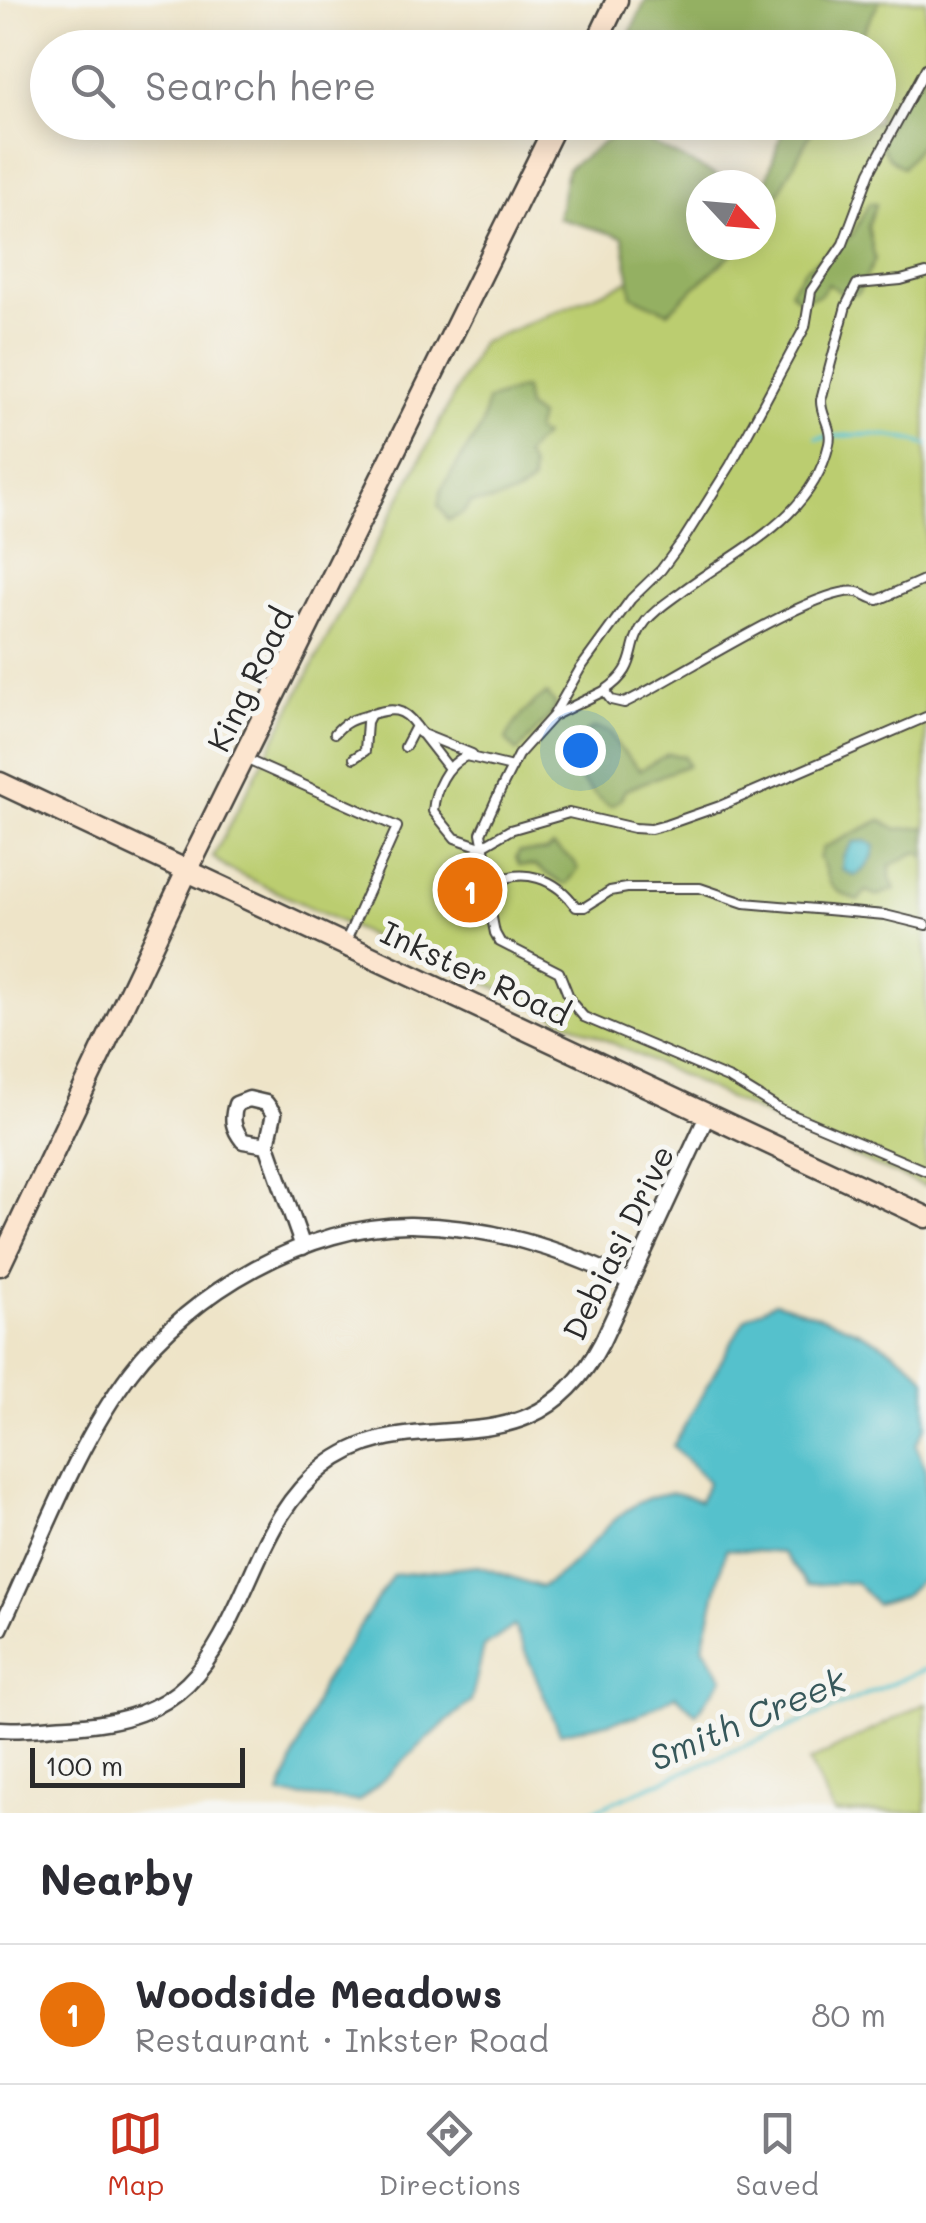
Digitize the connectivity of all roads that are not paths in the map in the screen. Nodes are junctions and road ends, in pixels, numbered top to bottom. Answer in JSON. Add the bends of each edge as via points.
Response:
{"nodes":[{"id":1,"x":618,"y":0,"type":"edge"},
{"id":2,"x":603,"y":30,"type":"edge"},
{"id":3,"x":926,"y":68,"type":"edge"},
{"id":4,"x":896,"y":124,"type":"edge"},
{"id":5,"x":548,"y":140,"type":"edge"},
{"id":6,"x":887,"y":140,"type":"edge"},
{"id":7,"x":926,"y":273,"type":"edge"},
{"id":8,"x":926,"y":579,"type":"edge"},
{"id":9,"x":604,"y":690,"type":"junction"},
{"id":10,"x":371,"y":714,"type":"junction"},
{"id":11,"x":553,"y":716,"type":"junction"},
{"id":12,"x":926,"y":716,"type":"edge"},
{"id":13,"x":418,"y":729,"type":"junction"},
{"id":14,"x":335,"y":733,"type":"dead end"},
{"id":15,"x":404,"y":747,"type":"dead end"},
{"id":16,"x":476,"y":756,"type":"junction"},
{"id":17,"x":243,"y":758,"type":"junction"},
{"id":18,"x":354,"y":758,"type":"dead end"},
{"id":19,"x":448,"y":766,"type":"junction"},
{"id":20,"x":512,"y":768,"type":"junction"},
{"id":21,"x":0,"y":783,"type":"edge"},
{"id":22,"x":481,"y":846,"type":"junction"},
{"id":23,"x":188,"y":869,"type":"junction"},
{"id":24,"x":491,"y":885,"type":"junction"},
{"id":25,"x":926,"y":925,"type":"edge"},
{"id":26,"x":345,"y":943,"type":"junction"},
{"id":27,"x":708,"y":1114,"type":"junction"},
{"id":28,"x":267,"y":1144,"type":"dead end"},
{"id":29,"x":926,"y":1171,"type":"edge"},
{"id":30,"x":926,"y":1217,"type":"edge"},
{"id":31,"x":303,"y":1248,"type":"junction"},
{"id":32,"x":0,"y":1266,"type":"edge"},
{"id":33,"x":630,"y":1282,"type":"junction"},
{"id":34,"x":0,"y":1629,"type":"edge"},
{"id":35,"x":0,"y":1729,"type":"edge"}],
"edges":[{"from":1,"to":2,"type":"street"},
{"from":3,"to":4,"type":"lane"},
{"from":5,"to":17,"type":"street","name":"King Road"},
{"from":6,"to":11,"type":"lane","via":[[843,244],[811,290],[805,327],[730,466],[684,539],[580,669]]},
{"from":7,"to":9,"type":"lane","via":[[857,284],[821,400],[828,445],[805,497],[786,519],[660,608],[640,630],[626,673]]},
{"from":8,"to":9,"type":"lane","via":[[878,600],[847,592],[802,607],[624,703]]},
{"from":9,"to":11,"type":"lane"},
{"from":10,"to":13,"type":"lane","via":[[390,708]]},
{"from":10,"to":14,"type":"lane","via":[[344,722]]},
{"from":10,"to":18,"type":"lane","via":[[365,751]]},
{"from":11,"to":20,"type":"lane"},
{"from":12,"to":22,"type":"lane","via":[[666,825],[634,828],[568,813]]},
{"from":13,"to":15,"type":"lane"},
{"from":13,"to":16,"type":"lane"},
{"from":13,"to":19,"type":"lane"},
{"from":16,"to":19,"type":"lane"},
{"from":16,"to":20,"type":"lane"},
{"from":17,"to":23,"type":"street","name":"King Road"},
{"from":17,"to":26,"type":"lane","via":[[397,827]]},
{"from":19,"to":22,"type":"lane","via":[[433,811],[455,838]]},
{"from":20,"to":22,"type":"lane","via":[[480,834]]},
{"from":21,"to":23,"type":"street","name":"Inkster Road"},
{"from":22,"to":24,"type":"lane"},
{"from":23,"to":26,"type":"street","name":"Inkster Road"},
{"from":23,"to":32,"type":"street","name":"King Road"},
{"from":24,"to":25,"type":"lane","via":[[502,878],[540,878],[554,882],[576,907],[627,888],[700,888],[744,903],[885,915]]},
{"from":24,"to":29,"type":"lane","via":[[500,942],[559,972],[584,1017]]},
{"from":26,"to":27,"type":"street","name":"Inkster Road"},
{"from":27,"to":30,"type":"street","name":"Inkster Road"},
{"from":27,"to":33,"type":"street","name":"Debiasi Drive"},
{"from":28,"to":31,"type":"street"},
{"from":31,"to":33,"type":"street","via":[[409,1225],[468,1230],[564,1252]]},
{"from":31,"to":34,"type":"street","via":[[211,1295],[132,1370],[87,1443]]},
{"from":33,"to":35,"type":"street","name":"Debiasi Drive","via":[[584,1372],[541,1410],[486,1429],[367,1444],[299,1488],[271,1530],[214,1652],[180,1690],[147,1712],[107,1724]]}]}
